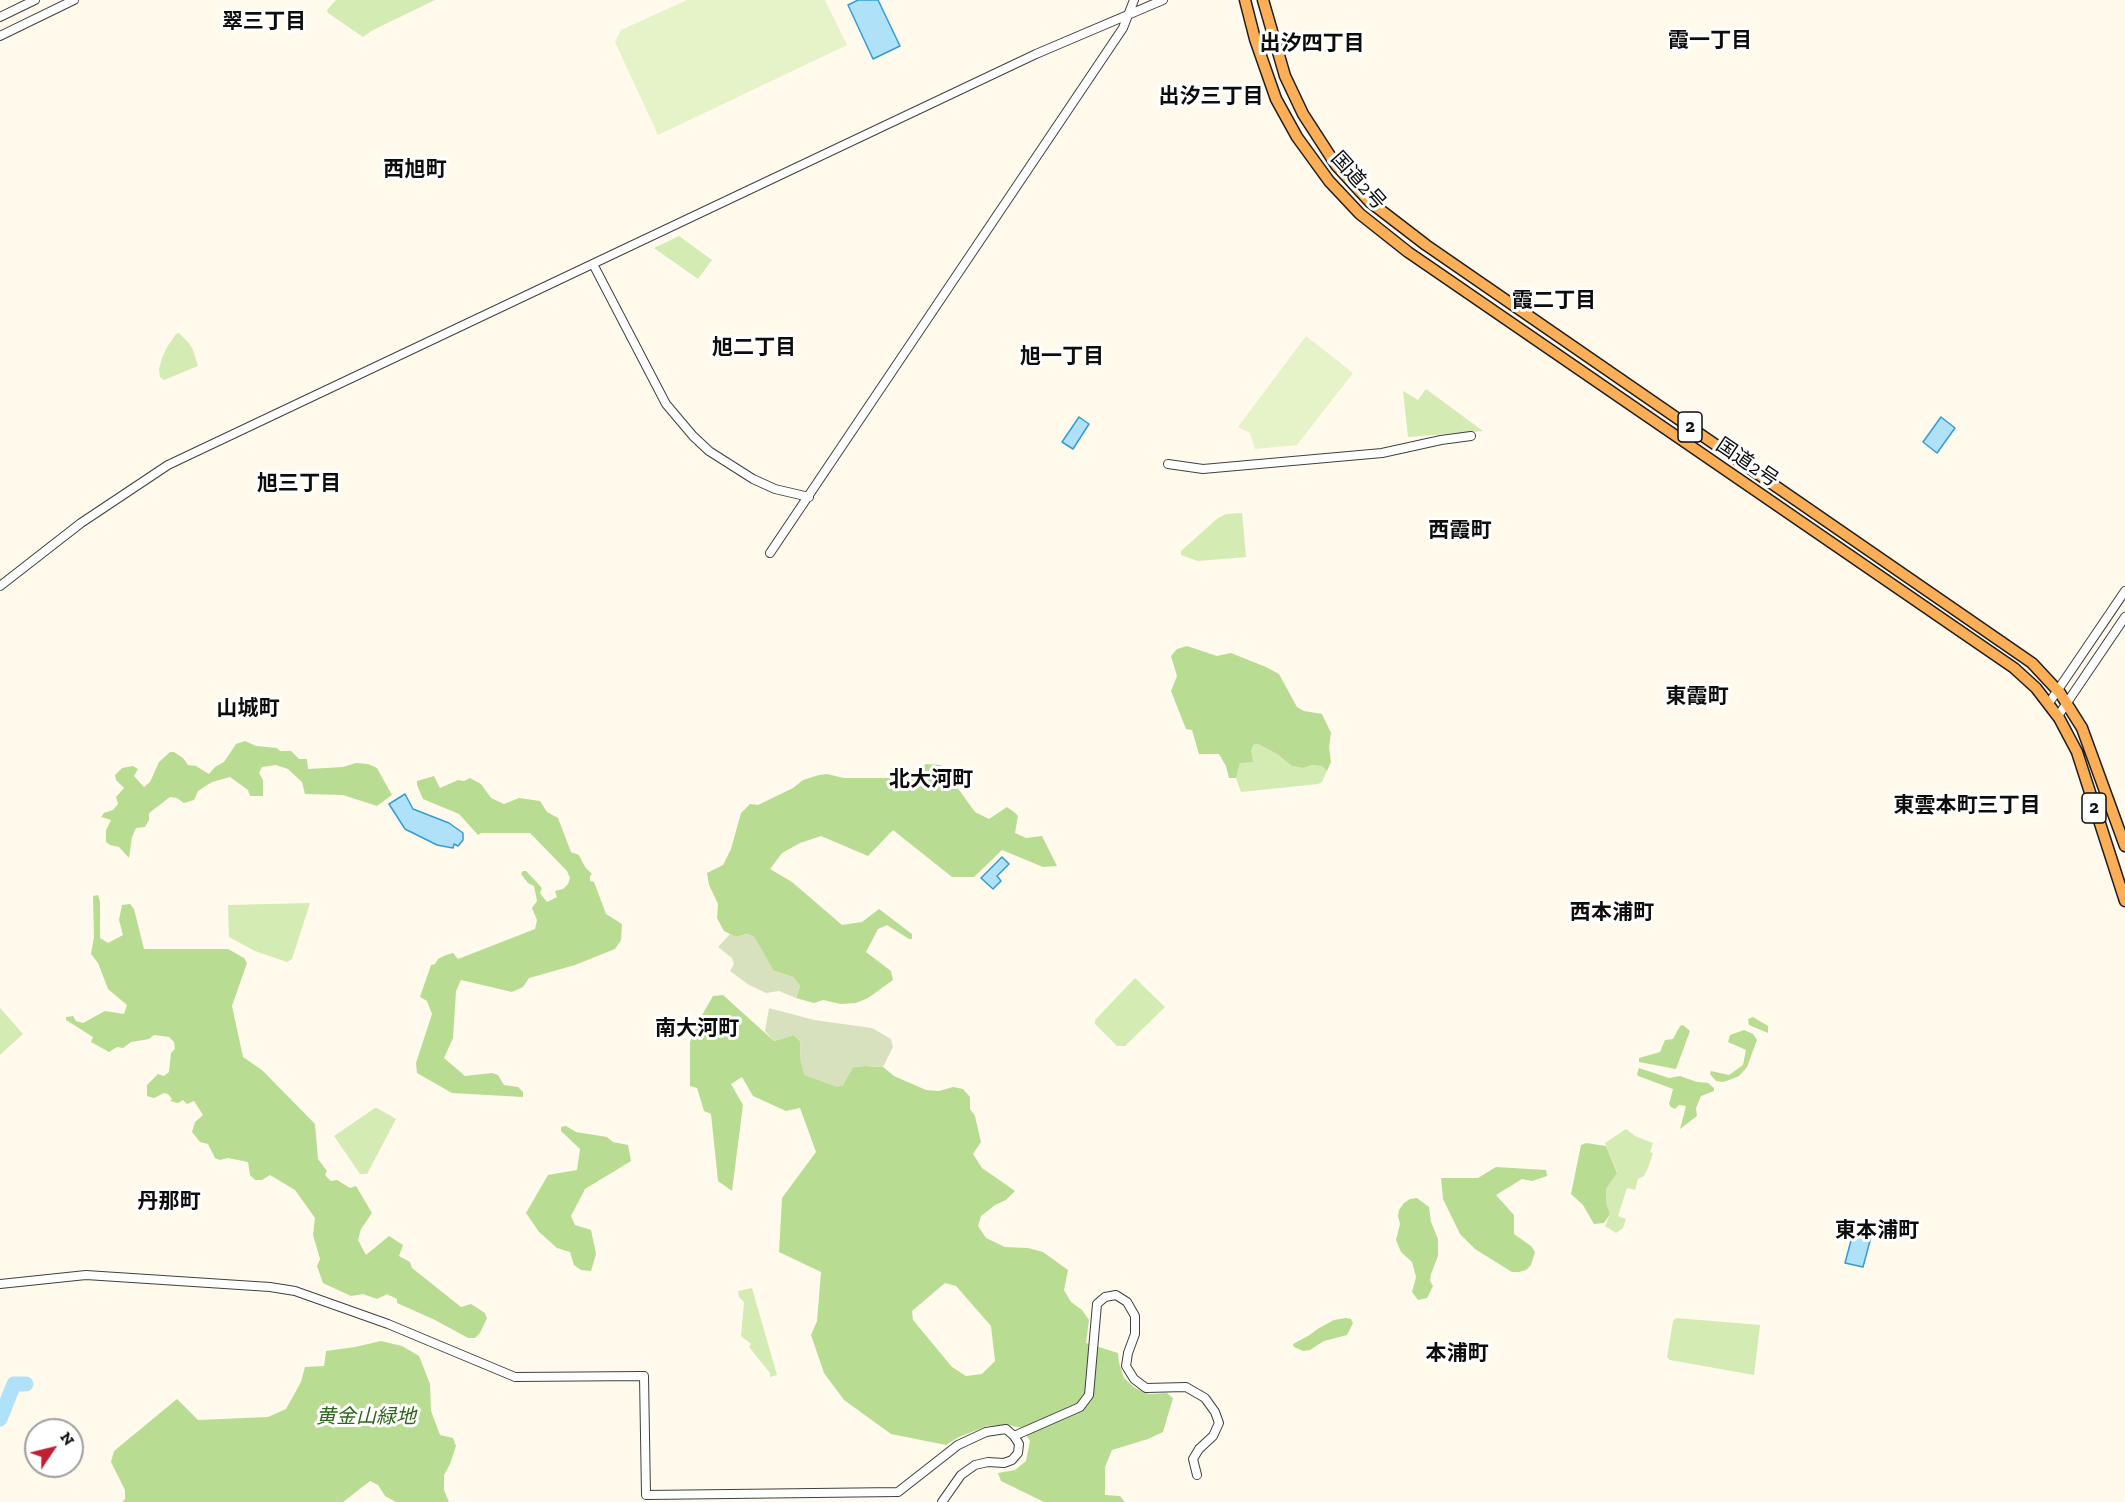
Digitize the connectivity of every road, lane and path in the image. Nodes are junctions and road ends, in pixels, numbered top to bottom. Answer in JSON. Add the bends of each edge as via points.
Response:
{"nodes":[{"id":1,"x":35,"y":0,"type":"edge"},
{"id":2,"x":74,"y":0,"type":"edge"},
{"id":3,"x":1134,"y":0,"type":"edge"},
{"id":4,"x":1163,"y":0,"type":"edge"},
{"id":5,"x":1245,"y":0,"type":"edge"},
{"id":6,"x":1263,"y":0,"type":"edge"},
{"id":7,"x":1130,"y":12,"type":"junction"},
{"id":8,"x":0,"y":17,"type":"edge"},
{"id":9,"x":0,"y":36,"type":"edge"},
{"id":10,"x":593,"y":264,"type":"junction"},
{"id":11,"x":1471,"y":436,"type":"dead end"},
{"id":12,"x":1168,"y":464,"type":"dead end"},
{"id":13,"x":808,"y":497,"type":"junction"},
{"id":14,"x":770,"y":553,"type":"dead end"},
{"id":15,"x":0,"y":586,"type":"edge"},
{"id":16,"x":2125,"y":591,"type":"edge"},
{"id":17,"x":2125,"y":617,"type":"edge"},
{"id":18,"x":2058,"y":690,"type":"junction"},
{"id":19,"x":2067,"y":702,"type":"junction"},
{"id":20,"x":2049,"y":703,"type":"junction"},
{"id":21,"x":2058,"y":716,"type":"junction"},
{"id":22,"x":2125,"y":846,"type":"edge"},
{"id":23,"x":2125,"y":901,"type":"edge"},
{"id":24,"x":0,"y":1284,"type":"edge"},
{"id":25,"x":1014,"y":1436,"type":"junction"},
{"id":26,"x":1197,"y":1475,"type":"dead end"},
{"id":27,"x":942,"y":1502,"type":"edge"}],
"edges":[{"from":1,"to":8,"type":"street"},
{"from":2,"to":9,"type":"street"},
{"from":3,"to":7,"type":"street"},
{"from":4,"to":7,"type":"street"},
{"from":5,"to":20,"type":"highway","name":"国道2号","number":"2","via":[[1276,99],[1329,181],[1366,219],[2014,668]]},
{"from":6,"to":18,"type":"highway","name":"国道2号","number":"2","via":[[1285,76],[1303,114],[1336,165],[1370,202],[1426,245],[2016,651]]},
{"from":7,"to":10,"type":"street"},
{"from":7,"to":13,"type":"street","via":[[1123,28]]},
{"from":10,"to":13,"type":"street","via":[[666,404],[693,436],[753,479]]},
{"from":10,"to":15,"type":"street","via":[[168,465],[81,523]]},
{"from":11,"to":12,"type":"street","via":[[1360,456],[1203,469]]},
{"from":13,"to":14,"type":"street"},
{"from":16,"to":18,"type":"street"},
{"from":17,"to":19,"type":"street"},
{"from":18,"to":19,"type":"highway","name":"国道2号","number":"2"},
{"from":18,"to":20,"type":"street"},
{"from":19,"to":21,"type":"street"},
{"from":19,"to":22,"type":"highway","name":"国道2号","number":"2","via":[[2091,747]]},
{"from":20,"to":21,"type":"highway","name":"国道2号","number":"2"},
{"from":21,"to":23,"type":"highway","name":"国道2号","number":"2","via":[[2077,752]]},
{"from":24,"to":25,"type":"street","via":[[86,1275],[270,1287],[295,1291],[358,1313],[515,1377],[645,1376],[646,1495],[898,1492],[958,1445],[986,1432],[1006,1429]]},
{"from":25,"to":26,"type":"street","via":[[1080,1407],[1089,1395],[1097,1304],[1116,1295],[1127,1302],[1135,1316],[1135,1334],[1126,1366],[1134,1379],[1146,1388],[1186,1387],[1205,1398],[1215,1412],[1219,1423],[1213,1436],[1193,1459]]},
{"from":25,"to":27,"type":"street","via":[[1019,1444],[1012,1460],[975,1465],[961,1475]]}]}
